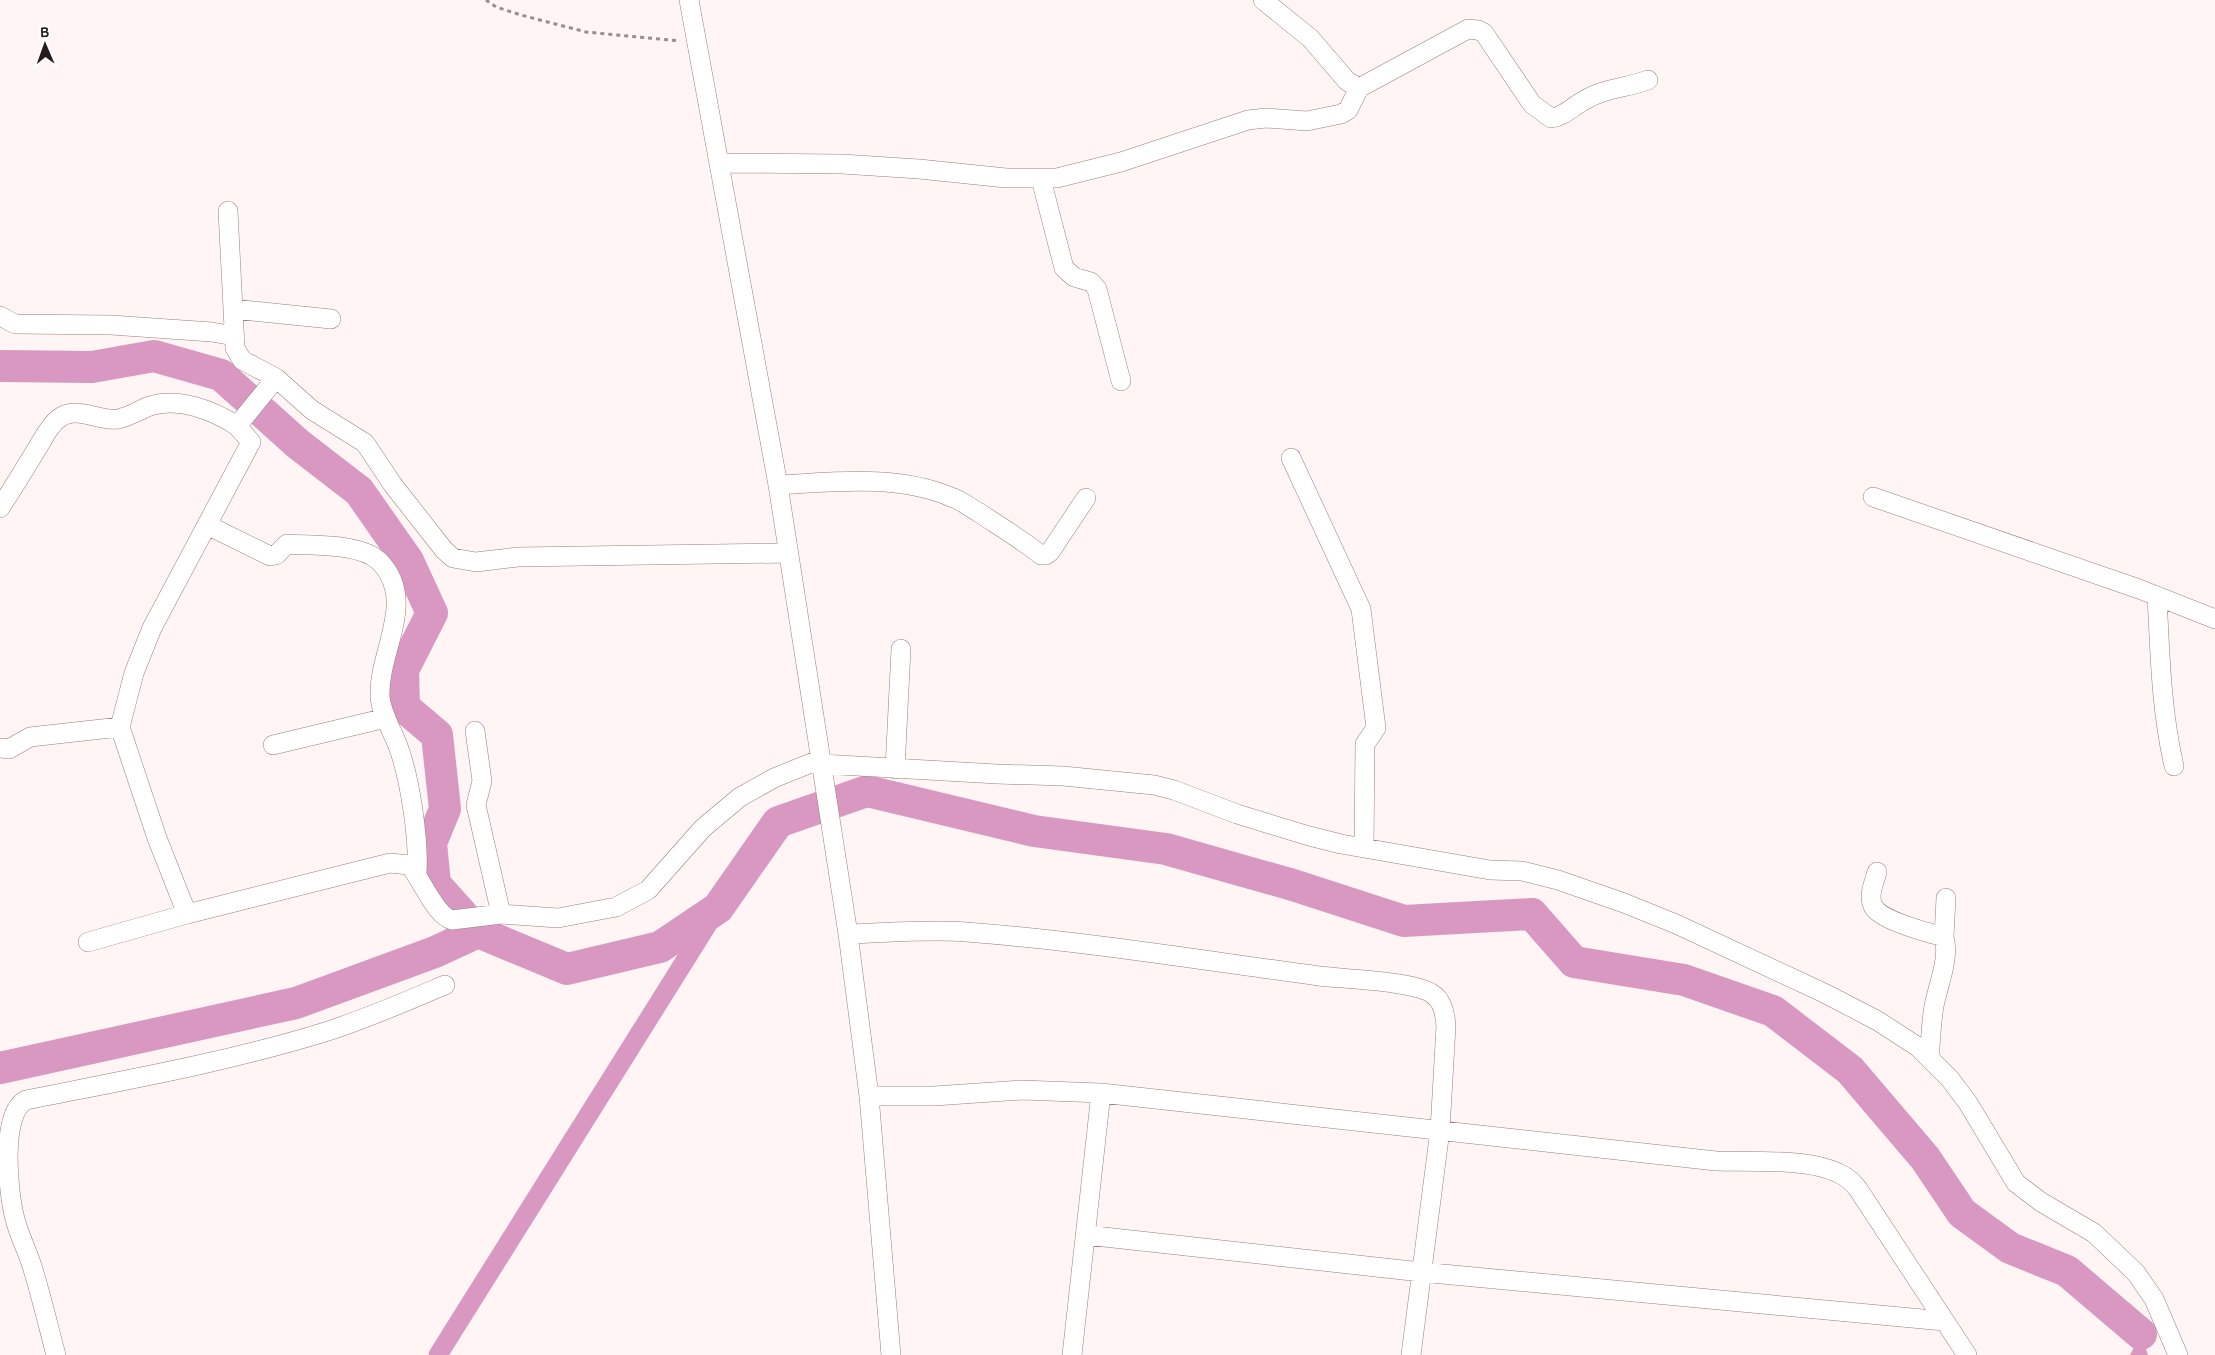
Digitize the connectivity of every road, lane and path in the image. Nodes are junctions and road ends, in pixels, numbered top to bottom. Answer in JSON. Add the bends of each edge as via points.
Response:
{"nodes":[{"id":1,"x":486,"y":0,"type":"edge"},
{"id":2,"x":689,"y":0,"type":"edge"},
{"id":3,"x":1263,"y":0,"type":"edge"},
{"id":4,"x":696,"y":41,"type":"junction"},
{"id":5,"x":1648,"y":80,"type":"dead end"},
{"id":6,"x":1359,"y":88,"type":"junction"},
{"id":7,"x":720,"y":163,"type":"junction"},
{"id":8,"x":1041,"y":179,"type":"junction"},
{"id":9,"x":228,"y":211,"type":"dead end"},
{"id":10,"x":233,"y":310,"type":"junction"},
{"id":11,"x":0,"y":316,"type":"edge"},
{"id":12,"x":331,"y":319,"type":"dead end"},
{"id":13,"x":234,"y":336,"type":"junction"},
{"id":14,"x":272,"y":381,"type":"junction"},
{"id":15,"x":1121,"y":381,"type":"dead end"},
{"id":16,"x":242,"y":419,"type":"junction"},
{"id":17,"x":1291,"y":458,"type":"dead end"},
{"id":18,"x":778,"y":485,"type":"junction"},
{"id":19,"x":1086,"y":498,"type":"dead end"},
{"id":20,"x":1873,"y":498,"type":"dead end"},
{"id":21,"x":0,"y":508,"type":"edge"},
{"id":22,"x":207,"y":525,"type":"junction"},
{"id":23,"x":788,"y":553,"type":"junction"},
{"id":24,"x":2156,"y":596,"type":"junction"},
{"id":25,"x":2215,"y":619,"type":"edge"},
{"id":26,"x":901,"y":649,"type":"dead end"},
{"id":27,"x":386,"y":718,"type":"junction"},
{"id":28,"x":120,"y":727,"type":"junction"},
{"id":29,"x":475,"y":731,"type":"dead end"},
{"id":30,"x":272,"y":745,"type":"dead end"},
{"id":31,"x":0,"y":748,"type":"edge"},
{"id":32,"x":822,"y":765,"type":"junction"},
{"id":33,"x":2174,"y":766,"type":"dead end"},
{"id":34,"x":895,"y":769,"type":"junction"},
{"id":35,"x":1364,"y":847,"type":"junction"},
{"id":36,"x":1877,"y":872,"type":"dead end"},
{"id":37,"x":417,"y":873,"type":"junction"},
{"id":38,"x":1946,"y":898,"type":"dead end"},
{"id":39,"x":187,"y":914,"type":"junction"},
{"id":40,"x":490,"y":915,"type":"junction"},
{"id":41,"x":848,"y":934,"type":"junction"},
{"id":42,"x":1944,"y":937,"type":"junction"},
{"id":43,"x":88,"y":942,"type":"dead end"},
{"id":44,"x":445,"y":985,"type":"dead end"},
{"id":45,"x":1929,"y":1057,"type":"junction"},
{"id":46,"x":1101,"y":1093,"type":"junction"},
{"id":47,"x":869,"y":1096,"type":"junction"},
{"id":48,"x":1440,"y":1130,"type":"junction"},
{"id":49,"x":1086,"y":1235,"type":"junction"},
{"id":50,"x":1421,"y":1272,"type":"junction"},
{"id":51,"x":1944,"y":1321,"type":"junction"},
{"id":52,"x":56,"y":1355,"type":"edge"},
{"id":53,"x":891,"y":1355,"type":"edge"},
{"id":54,"x":1072,"y":1355,"type":"edge"},
{"id":55,"x":1412,"y":1355,"type":"edge"},
{"id":56,"x":1967,"y":1355,"type":"edge"},
{"id":57,"x":2178,"y":1355,"type":"edge"}],
"edges":[{"from":1,"to":4,"type":"path","via":[[496,7],[586,32]]},
{"from":2,"to":4,"type":"street"},
{"from":3,"to":6,"type":"street","via":[[1310,38],[1347,81]]},
{"from":4,"to":7,"type":"street"},
{"from":5,"to":6,"type":"street","via":[[1601,92],[1551,118],[1532,104],[1484,34],[1473,28]]},
{"from":6,"to":8,"type":"street","via":[[1348,110],[1341,114],[1307,121],[1248,120],[1121,162],[1071,176]]},
{"from":7,"to":8,"type":"street","via":[[842,164]]},
{"from":7,"to":18,"type":"street"},
{"from":8,"to":15,"type":"street","via":[[1064,268],[1074,278],[1090,282],[1097,289]]},
{"from":9,"to":10,"type":"street"},
{"from":10,"to":12,"type":"street"},
{"from":10,"to":13,"type":"street"},
{"from":11,"to":13,"type":"street","via":[[15,324],[111,325]]},
{"from":13,"to":14,"type":"street","via":[[235,348],[242,360]]},
{"from":14,"to":16,"type":"street"},
{"from":14,"to":23,"type":"street","via":[[365,443],[444,550],[459,560]]},
{"from":16,"to":21,"type":"street","via":[[227,419],[182,404],[150,406],[118,419],[85,414],[63,416],[51,427]]},
{"from":16,"to":22,"type":"street","via":[[251,442]]},
{"from":17,"to":35,"type":"street","via":[[1361,609],[1376,728],[1365,744]]},
{"from":18,"to":19,"type":"street","via":[[837,481],[921,488],[952,497],[1041,555],[1050,552]]},
{"from":18,"to":23,"type":"street"},
{"from":20,"to":24,"type":"street"},
{"from":22,"to":27,"type":"street","via":[[270,556],[276,555],[287,544],[348,548],[379,561],[392,582],[397,608],[380,682],[380,699]]},
{"from":22,"to":28,"type":"street","via":[[152,628],[134,673]]},
{"from":23,"to":32,"type":"street"},
{"from":24,"to":25,"type":"street"},
{"from":24,"to":33,"type":"street","via":[[2163,704]]},
{"from":26,"to":34,"type":"street"},
{"from":27,"to":30,"type":"street"},
{"from":27,"to":37,"type":"street","via":[[405,766],[417,841]]},
{"from":28,"to":31,"type":"street","via":[[30,737],[9,750]]},
{"from":28,"to":39,"type":"street","via":[[157,838]]},
{"from":29,"to":40,"type":"street","via":[[482,781],[476,805]]},
{"from":32,"to":34,"type":"street"},
{"from":32,"to":40,"type":"street","via":[[774,778],[740,797],[703,828],[648,890],[633,900],[599,912],[558,918]]},
{"from":32,"to":41,"type":"street"},
{"from":34,"to":35,"type":"street","via":[[1062,776],[1154,785],[1275,826]]},
{"from":35,"to":45,"type":"street","via":[[1490,870],[1522,871],[1624,903],[1824,993],[1878,1021]]},
{"from":36,"to":42,"type":"street","via":[[1871,894],[1873,908],[1877,912]]},
{"from":37,"to":39,"type":"street","via":[[409,865],[390,863]]},
{"from":37,"to":40,"type":"street","via":[[445,919]]},
{"from":38,"to":42,"type":"street"},
{"from":39,"to":43,"type":"street"},
{"from":41,"to":47,"type":"street"},
{"from":41,"to":48,"type":"street","via":[[964,932],[1018,936],[1420,988],[1432,993],[1444,1012]]},
{"from":42,"to":45,"type":"street","via":[[1946,948],[1934,1008]]},
{"from":44,"to":52,"type":"street","via":[[324,1032],[130,1080],[19,1103],[11,1116],[8,1132],[11,1203]]},
{"from":45,"to":57,"type":"street","via":[[1968,1103],[2016,1183],[2040,1202],[2094,1233],[2136,1273],[2154,1300]]},
{"from":46,"to":47,"type":"street","via":[[1022,1090],[934,1096]]},
{"from":46,"to":48,"type":"street"},
{"from":46,"to":49,"type":"street"},
{"from":47,"to":53,"type":"street"},
{"from":48,"to":50,"type":"street"},
{"from":48,"to":51,"type":"street","via":[[1716,1161],[1788,1163],[1835,1172],[1858,1189]]},
{"from":49,"to":50,"type":"street"},
{"from":49,"to":54,"type":"street"},
{"from":50,"to":51,"type":"street"},
{"from":50,"to":55,"type":"street"},
{"from":51,"to":56,"type":"street"}]}
